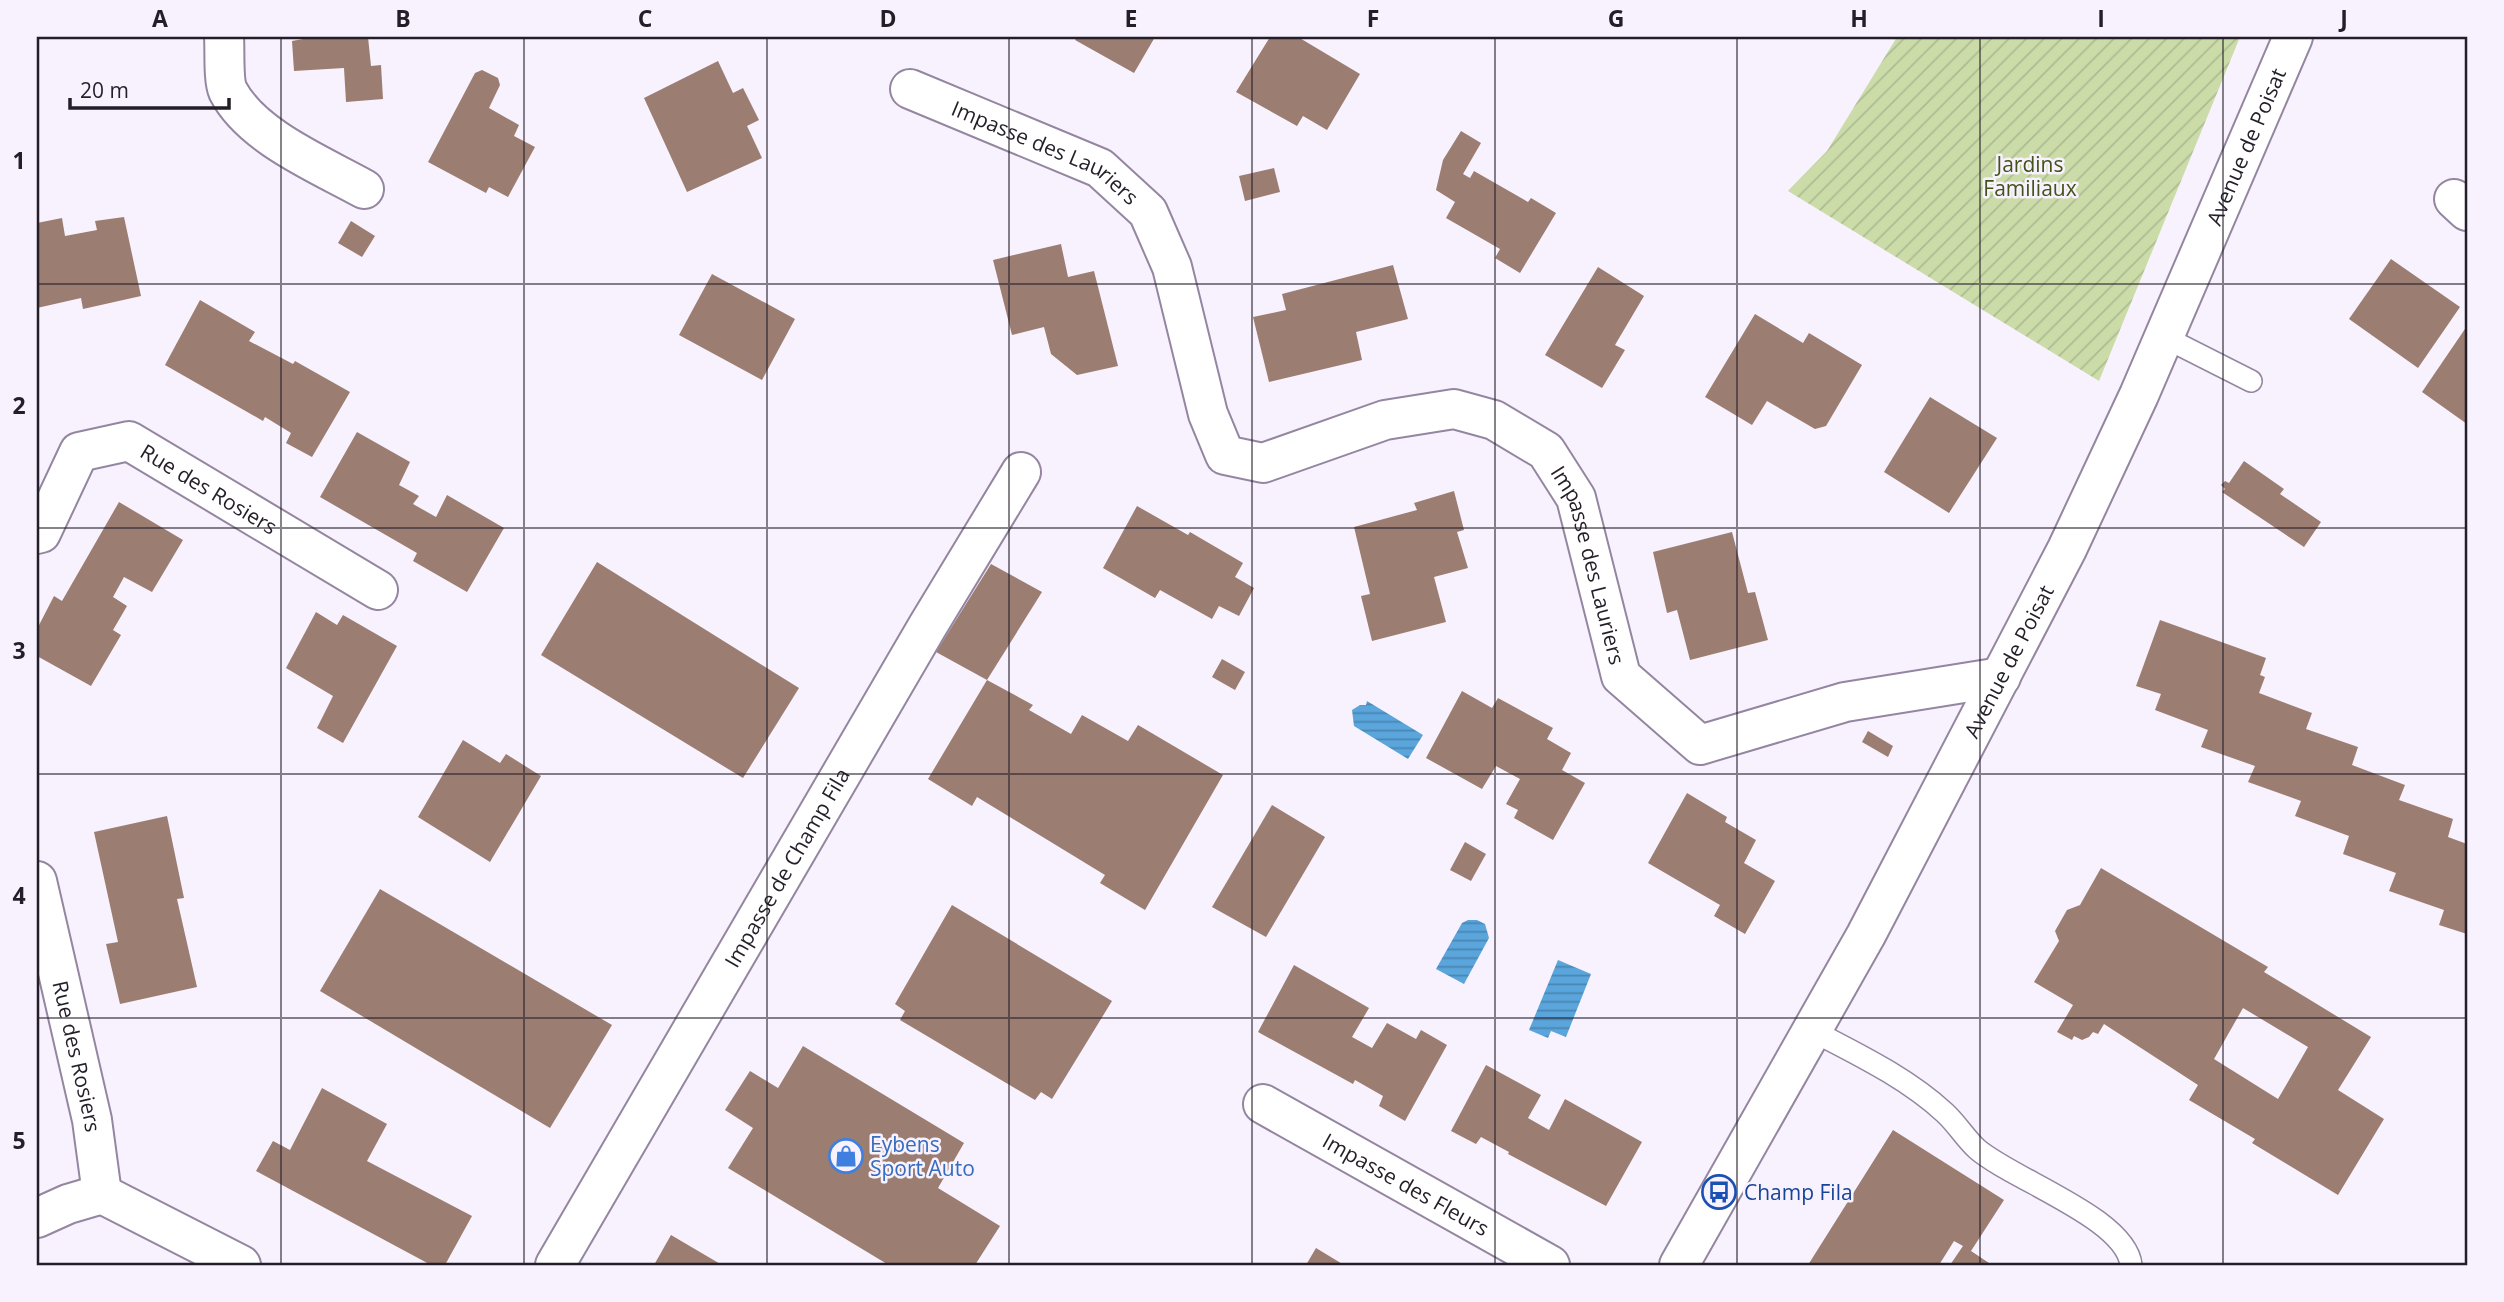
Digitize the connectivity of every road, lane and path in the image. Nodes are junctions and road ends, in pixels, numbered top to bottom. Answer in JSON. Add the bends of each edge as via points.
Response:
{"nodes":[{"id":1,"x":224,"y":37,"type":"edge"},
{"id":2,"x":2293,"y":37,"type":"edge"},
{"id":3,"x":910,"y":89,"type":"dead end"},
{"id":4,"x":364,"y":189,"type":"dead end"},
{"id":5,"x":2164,"y":337,"type":"junction"},
{"id":6,"x":2251,"y":381,"type":"dead end"},
{"id":7,"x":1021,"y":472,"type":"dead end"},
{"id":8,"x":37,"y":534,"type":"edge"},
{"id":9,"x":378,"y":590,"type":"dead end"},
{"id":10,"x":2001,"y":677,"type":"junction"},
{"id":11,"x":37,"y":881,"type":"edge"},
{"id":12,"x":1813,"y":1031,"type":"junction"},
{"id":13,"x":1263,"y":1104,"type":"dead end"},
{"id":14,"x":102,"y":1194,"type":"junction"},
{"id":15,"x":37,"y":1218,"type":"edge"},
{"id":16,"x":241,"y":1265,"type":"edge"},
{"id":17,"x":555,"y":1265,"type":"edge"},
{"id":18,"x":1550,"y":1265,"type":"edge"},
{"id":19,"x":1679,"y":1265,"type":"edge"},
{"id":20,"x":2131,"y":1265,"type":"edge"}],
"edges":[{"from":1,"to":4,"type":"street","via":[[227,89],[246,116],[279,142]]},
{"from":2,"to":5,"type":"street","name":"Avenue de Poisat"},
{"from":3,"to":10,"type":"street","name":"Impasse des Lauriers","via":[[1100,168],[1148,212],[1172,267],[1208,414],[1225,454],[1263,463],[1385,421],[1454,409],[1493,420],[1546,451],[1576,498],[1621,676],[1700,745],[1845,702]]},
{"from":5,"to":6,"type":"lane"},
{"from":5,"to":10,"type":"street","name":"Avenue de Poisat","via":[[2067,549]]},
{"from":7,"to":17,"type":"street","name":"Impasse de Champ Fila"},
{"from":8,"to":9,"type":"street","name":"Rue des Rosiers","via":[[79,453],[129,441]]},
{"from":10,"to":12,"type":"street","name":"Avenue de Poisat"},
{"from":11,"to":14,"type":"street","name":"Rue des Rosiers","via":[[92,1119]]},
{"from":12,"to":19,"type":"street","name":"Avenue de Poisat"},
{"from":12,"to":20,"type":"lane","via":[[1889,1071],[1945,1112],[1978,1149],[2102,1222],[2130,1253]]},
{"from":13,"to":18,"type":"street","name":"Impasse des Fleurs"},
{"from":14,"to":15,"type":"street"},
{"from":14,"to":16,"type":"street"}]}
